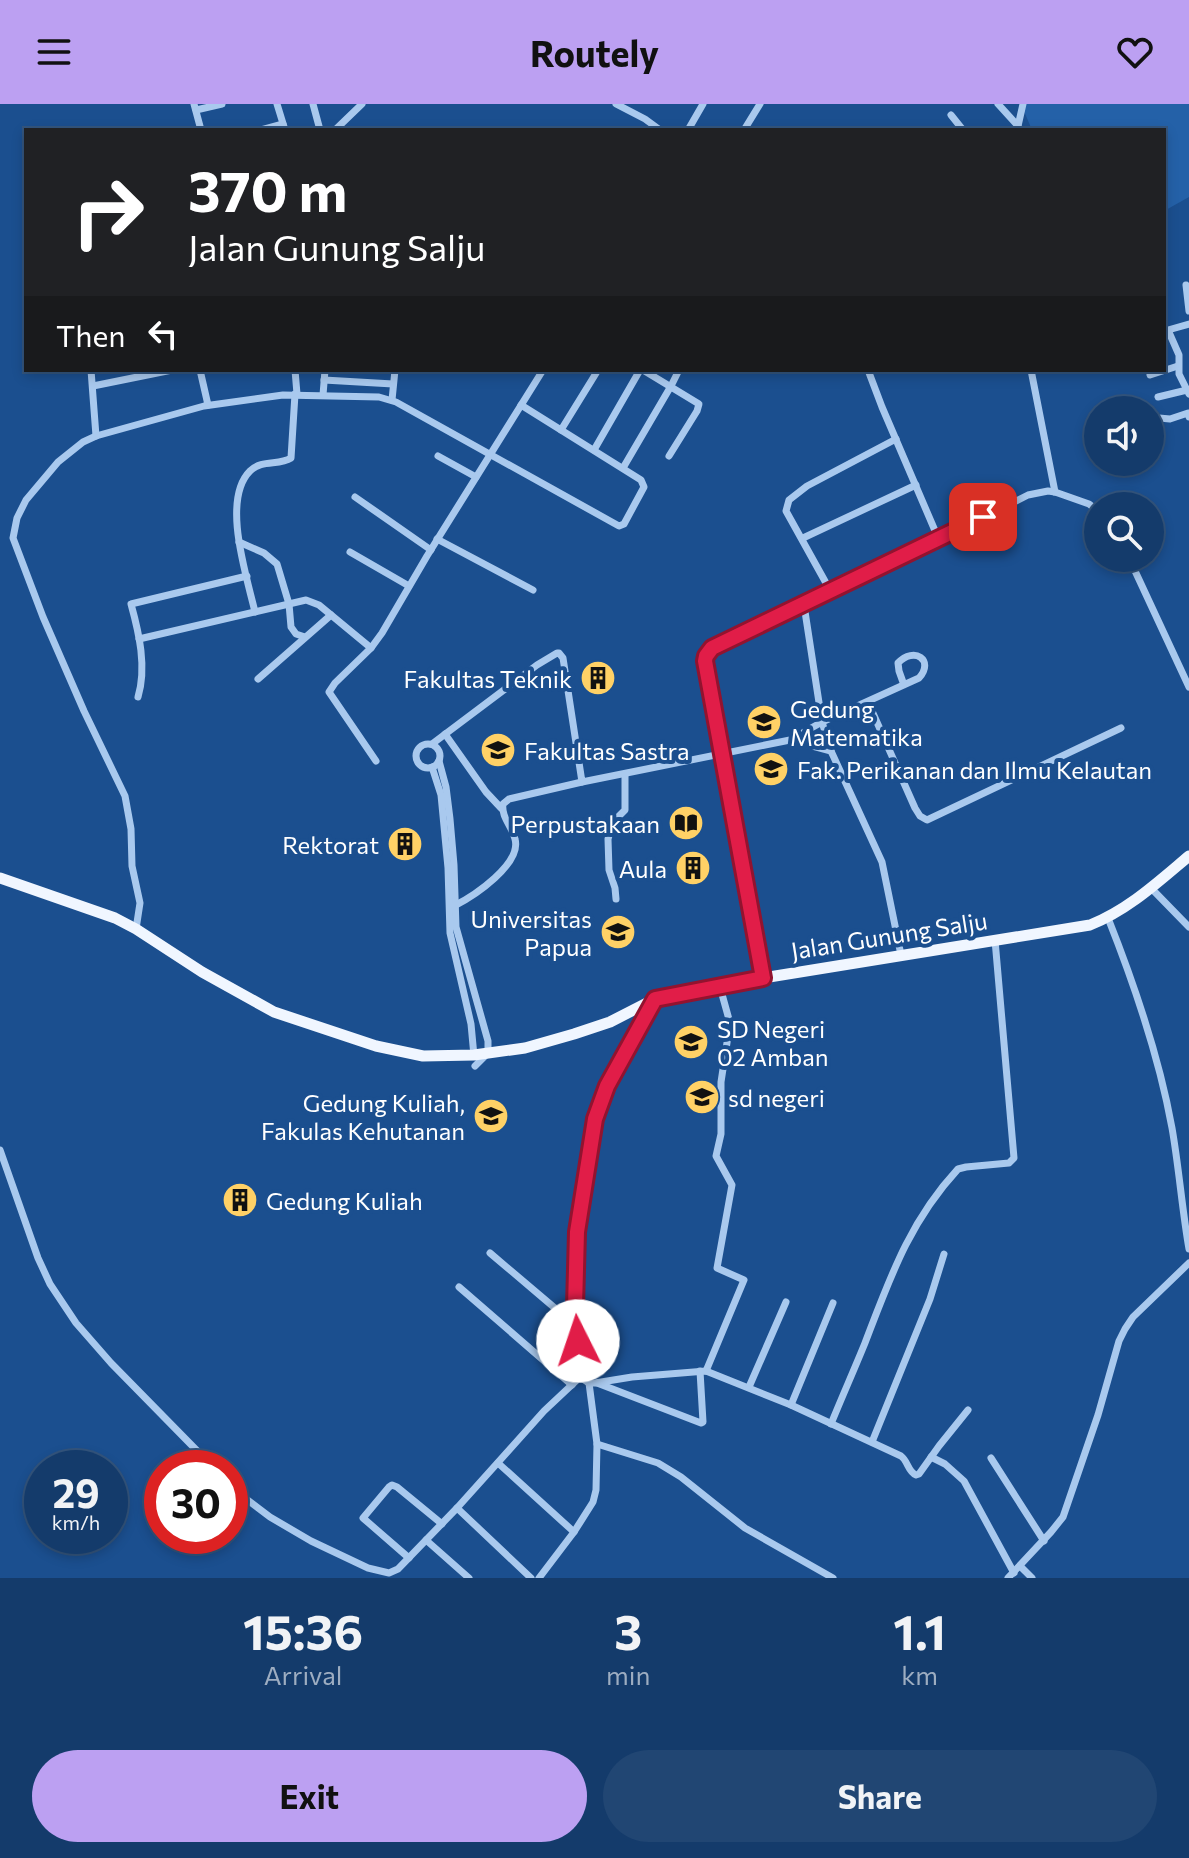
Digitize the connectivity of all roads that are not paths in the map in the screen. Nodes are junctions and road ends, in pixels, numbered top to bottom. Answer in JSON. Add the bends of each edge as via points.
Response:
{"nodes":[{"id":1,"x":222,"y":104,"type":"edge"},
{"id":2,"x":277,"y":104,"type":"edge"},
{"id":3,"x":313,"y":104,"type":"edge"},
{"id":4,"x":362,"y":104,"type":"edge"},
{"id":5,"x":616,"y":104,"type":"edge"},
{"id":6,"x":703,"y":104,"type":"edge"},
{"id":7,"x":760,"y":104,"type":"edge"},
{"id":8,"x":998,"y":104,"type":"edge"},
{"id":9,"x":1023,"y":104,"type":"edge"},
{"id":10,"x":195,"y":107,"type":"edge"},
{"id":11,"x":951,"y":115,"type":"dead end"},
{"id":12,"x":284,"y":127,"type":"edge"},
{"id":13,"x":200,"y":128,"type":"edge"},
{"id":14,"x":319,"y":128,"type":"edge"},
{"id":15,"x":337,"y":128,"type":"edge"},
{"id":16,"x":657,"y":128,"type":"edge"},
{"id":17,"x":689,"y":128,"type":"edge"},
{"id":18,"x":745,"y":128,"type":"edge"},
{"id":19,"x":961,"y":128,"type":"edge"},
{"id":20,"x":1018,"y":128,"type":"edge"},
{"id":21,"x":1186,"y":285,"type":"dead end"},
{"id":22,"x":1189,"y":311,"type":"edge"},
{"id":23,"x":1189,"y":324,"type":"edge"},
{"id":24,"x":1166,"y":330,"type":"edge"},
{"id":25,"x":1189,"y":352,"type":"edge"},
{"id":26,"x":1179,"y":355,"type":"junction"},
{"id":27,"x":1178,"y":366,"type":"junction"},
{"id":28,"x":1166,"y":370,"type":"edge"},
{"id":29,"x":91,"y":372,"type":"edge"},
{"id":30,"x":162,"y":372,"type":"edge"},
{"id":31,"x":200,"y":372,"type":"edge"},
{"id":32,"x":295,"y":372,"type":"edge"},
{"id":33,"x":325,"y":372,"type":"edge"},
{"id":34,"x":395,"y":372,"type":"edge"},
{"id":35,"x":542,"y":372,"type":"edge"},
{"id":36,"x":597,"y":372,"type":"edge"},
{"id":37,"x":640,"y":372,"type":"edge"},
{"id":38,"x":645,"y":372,"type":"edge"},
{"id":39,"x":678,"y":372,"type":"edge"},
{"id":40,"x":869,"y":372,"type":"edge"},
{"id":41,"x":1031,"y":372,"type":"edge"},
{"id":42,"x":1159,"y":372,"type":"edge"},
{"id":43,"x":1150,"y":375,"type":"dead end"},
{"id":44,"x":324,"y":380,"type":"junction"},
{"id":45,"x":393,"y":384,"type":"junction"},
{"id":46,"x":93,"y":386,"type":"junction"},
{"id":47,"x":671,"y":386,"type":"junction"},
{"id":48,"x":1188,"y":392,"type":"edge"},
{"id":49,"x":296,"y":394,"type":"junction"},
{"id":50,"x":323,"y":395,"type":"junction"},
{"id":51,"x":1164,"y":396,"type":"edge"},
{"id":52,"x":392,"y":400,"type":"junction"},
{"id":53,"x":208,"y":405,"type":"junction"},
{"id":54,"x":521,"y":405,"type":"junction"},
{"id":55,"x":1189,"y":414,"type":"edge"},
{"id":56,"x":1164,"y":418,"type":"edge"},
{"id":57,"x":561,"y":430,"type":"junction"},
{"id":58,"x":96,"y":436,"type":"junction"},
{"id":59,"x":896,"y":439,"type":"junction"},
{"id":60,"x":594,"y":450,"type":"junction"},
{"id":61,"x":490,"y":454,"type":"junction"},
{"id":62,"x":438,"y":456,"type":"dead end"},
{"id":63,"x":669,"y":456,"type":"dead end"},
{"id":64,"x":623,"y":468,"type":"junction"},
{"id":65,"x":476,"y":477,"type":"junction"},
{"id":66,"x":916,"y":485,"type":"junction"},
{"id":67,"x":1055,"y":492,"type":"junction"},
{"id":68,"x":355,"y":497,"type":"dead end"},
{"id":69,"x":1084,"y":502,"type":"edge"},
{"id":70,"x":803,"y":538,"type":"junction"},
{"id":71,"x":437,"y":539,"type":"junction"},
{"id":72,"x":939,"y":540,"type":"junction"},
{"id":73,"x":239,"y":542,"type":"junction"},
{"id":74,"x":431,"y":550,"type":"junction"},
{"id":75,"x":350,"y":552,"type":"dead end"},
{"id":76,"x":1136,"y":572,"type":"edge"},
{"id":77,"x":247,"y":576,"type":"junction"},
{"id":78,"x":409,"y":586,"type":"junction"},
{"id":79,"x":533,"y":590,"type":"dead end"},
{"id":80,"x":831,"y":592,"type":"junction"},
{"id":81,"x":289,"y":604,"type":"junction"},
{"id":82,"x":804,"y":605,"type":"junction"},
{"id":83,"x":255,"y":612,"type":"junction"},
{"id":84,"x":331,"y":615,"type":"junction"},
{"id":85,"x":305,"y":637,"type":"junction"},
{"id":86,"x":139,"y":639,"type":"junction"},
{"id":87,"x":371,"y":648,"type":"junction"},
{"id":88,"x":258,"y":679,"type":"dead end"},
{"id":89,"x":904,"y":685,"type":"junction"},
{"id":90,"x":1189,"y":687,"type":"edge"},
{"id":91,"x":138,"y":697,"type":"dead end"},
{"id":92,"x":868,"y":702,"type":"junction"},
{"id":93,"x":822,"y":722,"type":"junction"},
{"id":94,"x":1121,"y":728,"type":"dead end"},
{"id":95,"x":445,"y":734,"type":"junction"},
{"id":96,"x":790,"y":740,"type":"junction"},
{"id":97,"x":432,"y":744,"type":"junction"},
{"id":98,"x":831,"y":751,"type":"junction"},
{"id":99,"x":721,"y":753,"type":"junction"},
{"id":100,"x":376,"y":761,"type":"dead end"},
{"id":101,"x":436,"y":764,"type":"junction"},
{"id":102,"x":625,"y":774,"type":"junction"},
{"id":103,"x":582,"y":782,"type":"junction"},
{"id":104,"x":501,"y":808,"type":"junction"},
{"id":105,"x":1189,"y":856,"type":"edge"},
{"id":106,"x":0,"y":878,"type":"edge"},
{"id":107,"x":1151,"y":888,"type":"junction"},
{"id":108,"x":452,"y":891,"type":"junction"},
{"id":109,"x":470,"y":896,"type":"junction"},
{"id":110,"x":616,"y":899,"type":"dead end"},
{"id":111,"x":452,"y":906,"type":"junction"},
{"id":112,"x":1108,"y":918,"type":"junction"},
{"id":113,"x":1189,"y":927,"type":"edge"},
{"id":114,"x":136,"y":929,"type":"junction"},
{"id":115,"x":995,"y":940,"type":"junction"},
{"id":116,"x":901,"y":955,"type":"junction"},
{"id":117,"x":763,"y":978,"type":"junction"},
{"id":118,"x":720,"y":987,"type":"junction"},
{"id":119,"x":655,"y":999,"type":"junction"},
{"id":120,"x":488,"y":1053,"type":"junction"},
{"id":121,"x":474,"y":1055,"type":"junction"},
{"id":122,"x":0,"y":1150,"type":"edge"},
{"id":123,"x":1189,"y":1166,"type":"edge"},
{"id":124,"x":1178,"y":1169,"type":"junction"},
{"id":125,"x":1189,"y":1249,"type":"edge"},
{"id":126,"x":490,"y":1253,"type":"dead end"},
{"id":127,"x":944,"y":1254,"type":"dead end"},
{"id":128,"x":1189,"y":1263,"type":"edge"},
{"id":129,"x":459,"y":1287,"type":"dead end"},
{"id":130,"x":786,"y":1302,"type":"dead end"},
{"id":131,"x":833,"y":1303,"type":"dead end"},
{"id":132,"x":576,"y":1326,"type":"junction"},
{"id":133,"x":703,"y":1371,"type":"junction"},
{"id":134,"x":580,"y":1377,"type":"junction"},
{"id":135,"x":592,"y":1383,"type":"junction"},
{"id":136,"x":572,"y":1385,"type":"junction"},
{"id":137,"x":749,"y":1387,"type":"junction"},
{"id":138,"x":791,"y":1405,"type":"junction"},
{"id":139,"x":968,"y":1410,"type":"dead end"},
{"id":140,"x":831,"y":1424,"type":"junction"},
{"id":141,"x":872,"y":1442,"type":"junction"},
{"id":142,"x":597,"y":1444,"type":"junction"},
{"id":143,"x":196,"y":1450,"type":"edge"},
{"id":144,"x":931,"y":1457,"type":"junction"},
{"id":145,"x":991,"y":1458,"type":"dead end"},
{"id":146,"x":498,"y":1463,"type":"junction"},
{"id":147,"x":248,"y":1500,"type":"edge"},
{"id":148,"x":457,"y":1508,"type":"junction"},
{"id":149,"x":442,"y":1524,"type":"junction"},
{"id":150,"x":574,"y":1532,"type":"junction"},
{"id":151,"x":426,"y":1540,"type":"junction"},
{"id":152,"x":1044,"y":1541,"type":"junction"},
{"id":153,"x":409,"y":1558,"type":"junction"},
{"id":154,"x":1020,"y":1566,"type":"junction"},
{"id":155,"x":396,"y":1574,"type":"edge"},
{"id":156,"x":1011,"y":1575,"type":"edge"},
{"id":157,"x":469,"y":1578,"type":"edge"},
{"id":158,"x":531,"y":1578,"type":"edge"},
{"id":159,"x":539,"y":1578,"type":"edge"},
{"id":160,"x":833,"y":1578,"type":"edge"},
{"id":161,"x":1032,"y":1578,"type":"edge"}],
"edges":[{"from":1,"to":10,"type":"street"},
{"from":2,"to":12,"type":"street"},
{"from":3,"to":14,"type":"street"},
{"from":4,"to":15,"type":"street"},
{"from":5,"to":16,"type":"street"},
{"from":6,"to":17,"type":"street"},
{"from":7,"to":18,"type":"street"},
{"from":8,"to":20,"type":"street"},
{"from":9,"to":20,"type":"street"},
{"from":10,"to":13,"type":"street"},
{"from":11,"to":19,"type":"street"},
{"from":21,"to":22,"type":"street"},
{"from":23,"to":24,"type":"street"},
{"from":24,"to":26,"type":"street"},
{"from":25,"to":26,"type":"street"},
{"from":26,"to":27,"type":"street"},
{"from":27,"to":28,"type":"street"},
{"from":27,"to":48,"type":"street"},
{"from":29,"to":46,"type":"street"},
{"from":30,"to":46,"type":"street"},
{"from":31,"to":53,"type":"street"},
{"from":32,"to":49,"type":"street"},
{"from":33,"to":44,"type":"street"},
{"from":34,"to":45,"type":"street"},
{"from":35,"to":54,"type":"street"},
{"from":36,"to":57,"type":"street"},
{"from":37,"to":60,"type":"street"},
{"from":38,"to":47,"type":"street"},
{"from":39,"to":47,"type":"street"},
{"from":40,"to":59,"type":"street"},
{"from":41,"to":67,"type":"street"},
{"from":42,"to":43,"type":"street"},
{"from":44,"to":45,"type":"street"},
{"from":44,"to":50,"type":"street"},
{"from":45,"to":52,"type":"street"},
{"from":46,"to":58,"type":"street"},
{"from":47,"to":63,"type":"street","via":[[699,407]]},
{"from":47,"to":64,"type":"street"},
{"from":48,"to":51,"type":"street"},
{"from":49,"to":50,"type":"street"},
{"from":49,"to":53,"type":"street"},
{"from":49,"to":73,"type":"street","via":[[291,458],[261,464],[246,476],[236,511]]},
{"from":50,"to":52,"type":"street"},
{"from":52,"to":61,"type":"street"},
{"from":53,"to":58,"type":"street"},
{"from":54,"to":57,"type":"street"},
{"from":54,"to":61,"type":"street"},
{"from":55,"to":56,"type":"street"},
{"from":57,"to":60,"type":"street"},
{"from":58,"to":114,"type":"street","via":[[67,455],[36,488],[22,506],[13,538],[59,655],[125,796],[140,903]]},
{"from":59,"to":66,"type":"street"},
{"from":59,"to":70,"type":"street","via":[[789,500],[786,511]]},
{"from":60,"to":64,"type":"street"},
{"from":61,"to":64,"type":"street","via":[[619,526],[627,521],[644,487]]},
{"from":61,"to":65,"type":"street"},
{"from":62,"to":65,"type":"street"},
{"from":65,"to":71,"type":"street"},
{"from":66,"to":70,"type":"street"},
{"from":66,"to":72,"type":"street"},
{"from":67,"to":69,"type":"street"},
{"from":67,"to":72,"type":"street","via":[[1028,495]]},
{"from":68,"to":74,"type":"street"},
{"from":70,"to":80,"type":"street"},
{"from":71,"to":74,"type":"street"},
{"from":71,"to":79,"type":"street"},
{"from":72,"to":80,"type":"street"},
{"from":73,"to":77,"type":"street"},
{"from":73,"to":81,"type":"street","via":[[277,564]]},
{"from":74,"to":78,"type":"street"},
{"from":75,"to":78,"type":"street"},
{"from":76,"to":90,"type":"street"},
{"from":77,"to":83,"type":"street"},
{"from":77,"to":86,"type":"street","via":[[131,604]]},
{"from":78,"to":87,"type":"street"},
{"from":80,"to":82,"type":"street"},
{"from":81,"to":83,"type":"street"},
{"from":81,"to":84,"type":"street","via":[[306,600]]},
{"from":81,"to":85,"type":"street","via":[[293,631]]},
{"from":82,"to":93,"type":"street"},
{"from":82,"to":99,"type":"street","via":[[708,652],[705,661]]},
{"from":83,"to":86,"type":"street"},
{"from":84,"to":85,"type":"street"},
{"from":84,"to":87,"type":"street"},
{"from":85,"to":88,"type":"street"},
{"from":86,"to":91,"type":"street"},
{"from":87,"to":100,"type":"street","via":[[329,692]]},
{"from":89,"to":89,"type":"street","via":[[924,672],[918,656],[910,654],[898,663]]},
{"from":89,"to":92,"type":"street"},
{"from":92,"to":93,"type":"street"},
{"from":92,"to":94,"type":"street","via":[[915,808],[927,820]]},
{"from":93,"to":96,"type":"street"},
{"from":93,"to":98,"type":"street"},
{"from":95,"to":97,"type":"street"},
{"from":95,"to":103,"type":"street","via":[[559,653]]},
{"from":95,"to":104,"type":"street"},
{"from":96,"to":98,"type":"street"},
{"from":96,"to":99,"type":"street"},
{"from":97,"to":101,"type":"street","via":[[439,751]]},
{"from":97,"to":101,"type":"street","via":[[420,747],[417,755],[422,765]]},
{"from":98,"to":116,"type":"street","via":[[882,862]]},
{"from":99,"to":102,"type":"street"},
{"from":99,"to":117,"type":"street"},
{"from":101,"to":108,"type":"street"},
{"from":102,"to":103,"type":"street"},
{"from":102,"to":110,"type":"street","via":[[625,810],[613,822],[608,839]]},
{"from":103,"to":104,"type":"street","via":[[509,799]]},
{"from":104,"to":109,"type":"street","via":[[515,853]]},
{"from":105,"to":107,"type":"main road","name":"Jalan Gunung Salju"},
{"from":106,"to":114,"type":"main road","name":"Jalan Gunung Salju"},
{"from":107,"to":112,"type":"main road","name":"Jalan Gunung Salju"},
{"from":107,"to":113,"type":"street"},
{"from":108,"to":109,"type":"street"},
{"from":108,"to":111,"type":"street"},
{"from":109,"to":111,"type":"street"},
{"from":111,"to":120,"type":"street"},
{"from":111,"to":121,"type":"street","via":[[448,920]]},
{"from":112,"to":115,"type":"main road","name":"Jalan Gunung Salju"},
{"from":112,"to":124,"type":"street","via":[[1155,1055]]},
{"from":114,"to":121,"type":"main road","name":"Jalan Gunung Salju","via":[[274,1012],[404,1054]]},
{"from":115,"to":116,"type":"main road","name":"Jalan Gunung Salju"},
{"from":115,"to":140,"type":"street","via":[[1014,1158],[958,1169],[919,1218]]},
{"from":116,"to":117,"type":"main road","name":"Jalan Gunung Salju"},
{"from":117,"to":118,"type":"main road","name":"Jalan Gunung Salju"},
{"from":118,"to":119,"type":"main road","name":"Jalan Gunung Salju"},
{"from":118,"to":133,"type":"street","via":[[730,1023],[716,1156],[732,1185],[717,1268],[744,1280]]},
{"from":119,"to":120,"type":"main road","name":"Jalan Gunung Salju","via":[[574,1034]]},
{"from":119,"to":132,"type":"street","via":[[607,1086],[595,1119],[577,1232]]},
{"from":120,"to":121,"type":"main road","name":"Jalan Gunung Salju"},
{"from":122,"to":143,"type":"street","via":[[50,1284],[111,1363]]},
{"from":123,"to":124,"type":"street"},
{"from":124,"to":125,"type":"street"},
{"from":126,"to":132,"type":"street"},
{"from":127,"to":141,"type":"street"},
{"from":128,"to":152,"type":"street","via":[[1133,1317],[1119,1341],[1068,1506]]},
{"from":129,"to":136,"type":"street"},
{"from":130,"to":137,"type":"street"},
{"from":131,"to":138,"type":"street"},
{"from":132,"to":134,"type":"street"},
{"from":133,"to":135,"type":"street"},
{"from":133,"to":135,"type":"street","via":[[701,1423]]},
{"from":133,"to":137,"type":"street"},
{"from":134,"to":135,"type":"street"},
{"from":134,"to":136,"type":"street"},
{"from":135,"to":142,"type":"street"},
{"from":136,"to":146,"type":"street"},
{"from":137,"to":138,"type":"street"},
{"from":138,"to":140,"type":"street"},
{"from":139,"to":144,"type":"street"},
{"from":140,"to":141,"type":"street"},
{"from":141,"to":144,"type":"street","via":[[903,1457],[914,1475]]},
{"from":142,"to":150,"type":"street","via":[[593,1502]]},
{"from":142,"to":160,"type":"street","via":[[658,1463],[745,1528]]},
{"from":144,"to":156,"type":"street","via":[[964,1481]]},
{"from":145,"to":152,"type":"street"},
{"from":146,"to":148,"type":"street"},
{"from":146,"to":150,"type":"street"},
{"from":147,"to":155,"type":"street","via":[[311,1541],[368,1568]]},
{"from":148,"to":149,"type":"street"},
{"from":148,"to":158,"type":"street"},
{"from":149,"to":151,"type":"street"},
{"from":149,"to":153,"type":"street","via":[[397,1487],[389,1487],[363,1518]]},
{"from":150,"to":159,"type":"street"},
{"from":151,"to":153,"type":"street"},
{"from":151,"to":157,"type":"street"},
{"from":152,"to":154,"type":"street"},
{"from":153,"to":155,"type":"street"},
{"from":154,"to":156,"type":"street"},
{"from":154,"to":161,"type":"street"}]}
